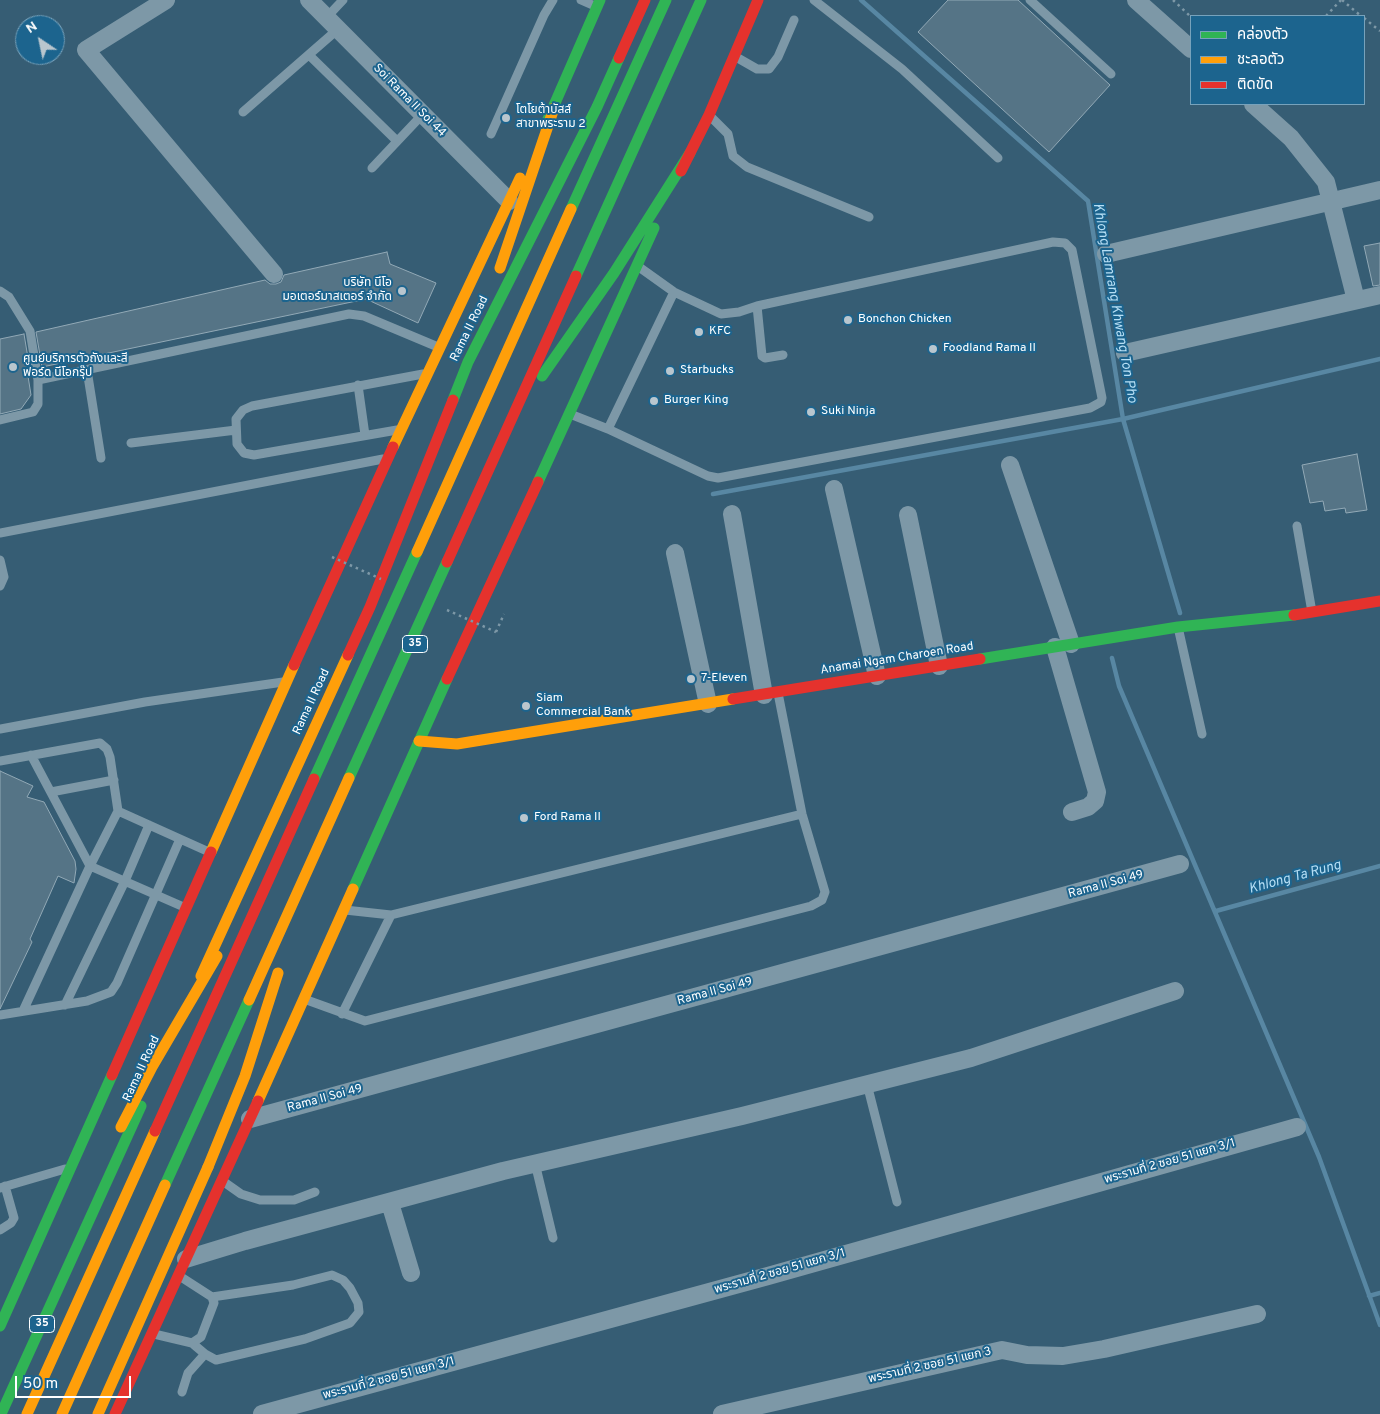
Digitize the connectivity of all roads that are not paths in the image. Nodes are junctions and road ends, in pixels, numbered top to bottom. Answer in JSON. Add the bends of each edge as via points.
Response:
{"nodes":[{"id":1,"x":166,"y":0,"type":"edge"},
{"id":2,"x":309,"y":0,"type":"edge"},
{"id":3,"x":342,"y":0,"type":"edge"},
{"id":4,"x":553,"y":0,"type":"edge"},
{"id":5,"x":581,"y":0,"type":"edge"},
{"id":6,"x":645,"y":0,"type":"edge"},
{"id":7,"x":666,"y":0,"type":"edge"},
{"id":8,"x":702,"y":0,"type":"edge"},
{"id":9,"x":758,"y":0,"type":"edge"},
{"id":10,"x":814,"y":0,"type":"edge"},
{"id":11,"x":1030,"y":0,"type":"edge"},
{"id":12,"x":1136,"y":0,"type":"edge"},
{"id":13,"x":598,"y":3,"type":"edge"},
{"id":14,"x":794,"y":20,"type":"dead end"},
{"id":15,"x":331,"y":24,"type":"junction"},
{"id":16,"x":1190,"y":48,"type":"edge"},
{"id":17,"x":309,"y":55,"type":"junction"},
{"id":18,"x":733,"y":55,"type":"junction"},
{"id":19,"x":1111,"y":74,"type":"dead end"},
{"id":20,"x":1253,"y":105,"type":"edge"},
{"id":21,"x":554,"y":108,"type":"junction"},
{"id":22,"x":243,"y":112,"type":"dead end"},
{"id":23,"x":423,"y":114,"type":"junction"},
{"id":24,"x":708,"y":115,"type":"junction"},
{"id":25,"x":491,"y":134,"type":"dead end"},
{"id":26,"x":396,"y":141,"type":"junction"},
{"id":27,"x":690,"y":153,"type":"junction"},
{"id":28,"x":998,"y":158,"type":"dead end"},
{"id":29,"x":372,"y":168,"type":"dead end"},
{"id":30,"x":1380,"y":190,"type":"edge"},
{"id":31,"x":509,"y":201,"type":"junction"},
{"id":32,"x":1330,"y":201,"type":"junction"},
{"id":33,"x":870,"y":216,"type":"dead end"},
{"id":34,"x":1106,"y":254,"type":"dead end"},
{"id":35,"x":636,"y":265,"type":"junction"},
{"id":36,"x":274,"y":274,"type":"dead end"},
{"id":37,"x":0,"y":291,"type":"edge"},
{"id":38,"x":674,"y":292,"type":"junction"},
{"id":39,"x":1380,"y":295,"type":"edge"},
{"id":40,"x":1356,"y":300,"type":"junction"},
{"id":41,"x":757,"y":306,"type":"junction"},
{"id":42,"x":440,"y":348,"type":"junction"},
{"id":43,"x":1125,"y":353,"type":"dead end"},
{"id":44,"x":783,"y":355,"type":"dead end"},
{"id":45,"x":468,"y":362,"type":"junction"},
{"id":46,"x":87,"y":370,"type":"junction"},
{"id":47,"x":428,"y":373,"type":"junction"},
{"id":48,"x":542,"y":376,"type":"junction"},
{"id":49,"x":38,"y":380,"type":"junction"},
{"id":50,"x":358,"y":385,"type":"junction"},
{"id":51,"x":569,"y":414,"type":"junction"},
{"id":52,"x":0,"y":420,"type":"edge"},
{"id":53,"x":401,"y":429,"type":"junction"},
{"id":54,"x":608,"y":429,"type":"junction"},
{"id":55,"x":236,"y":430,"type":"junction"},
{"id":56,"x":365,"y":435,"type":"junction"},
{"id":57,"x":131,"y":443,"type":"dead end"},
{"id":58,"x":101,"y":458,"type":"dead end"},
{"id":59,"x":389,"y":458,"type":"junction"},
{"id":60,"x":1010,"y":465,"type":"dead end"},
{"id":61,"x":834,"y":489,"type":"dead end"},
{"id":62,"x":732,"y":514,"type":"dead end"},
{"id":63,"x":908,"y":515,"type":"dead end"},
{"id":64,"x":1297,"y":526,"type":"dead end"},
{"id":65,"x":0,"y":533,"type":"edge"},
{"id":66,"x":676,"y":553,"type":"dead end"},
{"id":67,"x":0,"y":560,"type":"edge"},
{"id":68,"x":0,"y":586,"type":"edge"},
{"id":69,"x":1380,"y":601,"type":"edge"},
{"id":70,"x":1312,"y":613,"type":"junction"},
{"id":71,"x":1178,"y":627,"type":"junction"},
{"id":72,"x":1063,"y":646,"type":"junction"},
{"id":73,"x":939,"y":666,"type":"junction"},
{"id":74,"x":877,"y":676,"type":"junction"},
{"id":75,"x":287,"y":682,"type":"junction"},
{"id":76,"x":771,"y":693,"type":"junction"},
{"id":77,"x":708,"y":704,"type":"junction"},
{"id":78,"x":0,"y":729,"type":"edge"},
{"id":79,"x":1202,"y":734,"type":"dead end"},
{"id":80,"x":419,"y":742,"type":"junction"},
{"id":81,"x":31,"y":755,"type":"junction"},
{"id":82,"x":0,"y":761,"type":"edge"},
{"id":83,"x":114,"y":780,"type":"junction"},
{"id":84,"x":51,"y":792,"type":"junction"},
{"id":85,"x":118,"y":811,"type":"junction"},
{"id":86,"x":1072,"y":812,"type":"dead end"},
{"id":87,"x":802,"y":814,"type":"junction"},
{"id":88,"x":149,"y":825,"type":"junction"},
{"id":89,"x":180,"y":839,"type":"junction"},
{"id":90,"x":285,"y":842,"type":"junction"},
{"id":91,"x":211,"y":852,"type":"junction"},
{"id":92,"x":315,"y":855,"type":"junction"},
{"id":93,"x":1180,"y":864,"type":"dead end"},
{"id":94,"x":90,"y":866,"type":"junction"},
{"id":95,"x":124,"y":881,"type":"junction"},
{"id":96,"x":156,"y":895,"type":"junction"},
{"id":97,"x":186,"y":908,"type":"junction"},
{"id":98,"x":343,"y":910,"type":"junction"},
{"id":99,"x":391,"y":915,"type":"junction"},
{"id":100,"x":286,"y":946,"type":"dead end"},
{"id":101,"x":281,"y":964,"type":"dead end"},
{"id":102,"x":1175,"y":991,"type":"dead end"},
{"id":103,"x":304,"y":999,"type":"junction"},
{"id":104,"x":65,"y":1004,"type":"junction"},
{"id":105,"x":22,"y":1012,"type":"junction"},
{"id":106,"x":342,"y":1014,"type":"junction"},
{"id":107,"x":0,"y":1015,"type":"edge"},
{"id":108,"x":867,"y":1084,"type":"junction"},
{"id":109,"x":250,"y":1119,"type":"junction"},
{"id":110,"x":1297,"y":1127,"type":"dead end"},
{"id":111,"x":535,"y":1163,"type":"junction"},
{"id":112,"x":72,"y":1165,"type":"junction"},
{"id":113,"x":222,"y":1181,"type":"junction"},
{"id":114,"x":2,"y":1187,"type":"edge"},
{"id":115,"x":315,"y":1192,"type":"dead end"},
{"id":116,"x":897,"y":1202,"type":"dead end"},
{"id":117,"x":390,"y":1203,"type":"junction"},
{"id":118,"x":0,"y":1230,"type":"edge"},
{"id":119,"x":553,"y":1238,"type":"dead end"},
{"id":120,"x":186,"y":1259,"type":"junction"},
{"id":121,"x":411,"y":1273,"type":"dead end"},
{"id":122,"x":178,"y":1275,"type":"junction"},
{"id":123,"x":212,"y":1297,"type":"junction"},
{"id":124,"x":1257,"y":1314,"type":"dead end"},
{"id":125,"x":0,"y":1326,"type":"edge"},
{"id":126,"x":151,"y":1334,"type":"junction"},
{"id":127,"x":192,"y":1343,"type":"junction"},
{"id":128,"x":205,"y":1354,"type":"junction"},
{"id":129,"x":0,"y":1390,"type":"edge"},
{"id":130,"x":182,"y":1392,"type":"dead end"},
{"id":131,"x":1,"y":1414,"type":"edge"},
{"id":132,"x":26,"y":1414,"type":"edge"},
{"id":133,"x":62,"y":1414,"type":"edge"},
{"id":134,"x":70,"y":1414,"type":"edge"},
{"id":135,"x":98,"y":1414,"type":"edge"},
{"id":136,"x":115,"y":1414,"type":"edge"},
{"id":137,"x":262,"y":1414,"type":"edge"},
{"id":138,"x":722,"y":1414,"type":"edge"}],
"edges":[{"from":1,"to":36,"type":"street","via":[[86,50]]},
{"from":2,"to":15,"type":"street","name":"Soi Rama II Soi 44"},
{"from":3,"to":15,"type":"lane"},
{"from":4,"to":25,"type":"lane"},
{"from":5,"to":13,"type":"lane"},
{"from":6,"to":45,"type":"main road","name":"Rama II Road","number":"35","via":[[597,107]]},
{"from":7,"to":90,"type":"main road","bridge":true},
{"from":8,"to":48,"type":"main road","number":"35","via":[[569,296]]},
{"from":8,"to":92,"type":"main road","bridge":true},
{"from":9,"to":18,"type":"main road"},
{"from":10,"to":28,"type":"lane","via":[[902,69]]},
{"from":11,"to":19,"type":"lane"},
{"from":12,"to":16,"type":"street"},
{"from":13,"to":21,"type":"main road","name":"Rama II Road"},
{"from":14,"to":18,"type":"lane","via":[[778,58],[769,68],[757,69]]},
{"from":15,"to":17,"type":"lane"},
{"from":15,"to":23,"type":"street","name":"Soi Rama II Soi 44"},
{"from":17,"to":22,"type":"lane"},
{"from":17,"to":26,"type":"lane"},
{"from":18,"to":24,"type":"main road"},
{"from":20,"to":32,"type":"street","via":[[1291,138],[1309,159],[1326,182]]},
{"from":21,"to":31,"type":"main road","name":"Rama II Road"},
{"from":21,"to":45,"type":"main road"},
{"from":23,"to":26,"type":"lane"},
{"from":23,"to":31,"type":"street","name":"Soi Rama II Soi 44"},
{"from":24,"to":27,"type":"main road"},
{"from":24,"to":33,"type":"lane","via":[[728,134],[733,156],[747,167]]},
{"from":26,"to":29,"type":"lane"},
{"from":27,"to":35,"type":"main road"},
{"from":27,"to":48,"type":"main road","via":[[614,273]]},
{"from":30,"to":32,"type":"street"},
{"from":31,"to":42,"type":"main road","name":"Rama II Road"},
{"from":32,"to":34,"type":"street"},
{"from":32,"to":40,"type":"street"},
{"from":35,"to":38,"type":"lane"},
{"from":35,"to":51,"type":"main road"},
{"from":37,"to":49,"type":"lane","via":[[8,297],[30,331]]},
{"from":38,"to":41,"type":"lane","via":[[721,314]]},
{"from":38,"to":54,"type":"lane"},
{"from":39,"to":40,"type":"street"},
{"from":40,"to":43,"type":"street"},
{"from":41,"to":44,"type":"lane","via":[[762,356]]},
{"from":41,"to":54,"type":"lane","via":[[1053,242],[1065,243],[1072,250],[1101,402],[1090,408],[723,477],[708,476]]},
{"from":42,"to":46,"type":"lane","via":[[364,316],[349,314]]},
{"from":42,"to":47,"type":"main road","name":"Rama II Road"},
{"from":45,"to":131,"type":"main road","name":"Rama II Road","number":"35","via":[[370,607]]},
{"from":46,"to":49,"type":"lane"},
{"from":46,"to":58,"type":"lane"},
{"from":47,"to":50,"type":"lane"},
{"from":47,"to":53,"type":"main road","name":"Rama II Road"},
{"from":48,"to":134,"type":"main road","number":"35","via":[[478,502]]},
{"from":49,"to":52,"type":"lane","via":[[38,404],[34,412]]},
{"from":50,"to":55,"type":"lane","via":[[252,406],[236,418]]},
{"from":50,"to":56,"type":"lane"},
{"from":51,"to":54,"type":"lane"},
{"from":51,"to":80,"type":"main road"},
{"from":53,"to":56,"type":"lane"},
{"from":53,"to":59,"type":"main road","name":"Rama II Road"},
{"from":55,"to":56,"type":"lane","via":[[237,444],[244,453],[254,455]]},
{"from":55,"to":57,"type":"lane"},
{"from":59,"to":65,"type":"lane"},
{"from":59,"to":75,"type":"main road","name":"Rama II Road"},
{"from":60,"to":72,"type":"street"},
{"from":61,"to":74,"type":"street"},
{"from":62,"to":76,"type":"street"},
{"from":63,"to":73,"type":"street"},
{"from":64,"to":70,"type":"lane"},
{"from":66,"to":77,"type":"street"},
{"from":67,"to":68,"type":"lane","via":[[4,576]]},
{"from":69,"to":70,"type":"main road","name":"Anamai Ngam Charoen Road"},
{"from":70,"to":71,"type":"main road","name":"Anamai Ngam Charoen Road"},
{"from":71,"to":72,"type":"main road","name":"Anamai Ngam Charoen Road"},
{"from":71,"to":79,"type":"lane"},
{"from":72,"to":73,"type":"main road","name":"Anamai Ngam Charoen Road"},
{"from":72,"to":86,"type":"street","via":[[1098,792],[1088,807]]},
{"from":73,"to":74,"type":"main road","name":"Anamai Ngam Charoen Road"},
{"from":74,"to":76,"type":"main road","name":"Anamai Ngam Charoen Road"},
{"from":75,"to":78,"type":"lane","via":[[144,702]]},
{"from":75,"to":91,"type":"main road","name":"Rama II Road"},
{"from":76,"to":77,"type":"main road","name":"Anamai Ngam Charoen Road"},
{"from":76,"to":87,"type":"lane"},
{"from":77,"to":80,"type":"main road","name":"Anamai Ngam Charoen Road","via":[[457,744]]},
{"from":80,"to":98,"type":"main road"},
{"from":81,"to":82,"type":"lane"},
{"from":81,"to":83,"type":"lane","via":[[100,743],[107,749]]},
{"from":81,"to":84,"type":"lane"},
{"from":83,"to":84,"type":"lane"},
{"from":83,"to":85,"type":"lane"},
{"from":84,"to":94,"type":"lane"},
{"from":85,"to":88,"type":"lane"},
{"from":85,"to":94,"type":"lane"},
{"from":87,"to":99,"type":"lane"},
{"from":87,"to":106,"type":"lane","via":[[826,892],[822,900],[811,906],[365,1021]]},
{"from":88,"to":89,"type":"lane"},
{"from":88,"to":95,"type":"lane"},
{"from":89,"to":91,"type":"lane"},
{"from":89,"to":96,"type":"lane"},
{"from":90,"to":129,"type":"main road","bridge":true,"via":[[172,1031],[120,1127]]},
{"from":90,"to":132,"type":"main road","bridge":true},
{"from":91,"to":97,"type":"main road","name":"Rama II Road"},
{"from":92,"to":100,"type":"main road","bridge":true},
{"from":92,"to":133,"type":"main road","bridge":true},
{"from":93,"to":109,"type":"street","name":"Rama II Soi 49"},
{"from":94,"to":95,"type":"lane"},
{"from":94,"to":105,"type":"lane"},
{"from":95,"to":96,"type":"lane"},
{"from":95,"to":104,"type":"lane"},
{"from":96,"to":97,"type":"lane"},
{"from":96,"to":104,"type":"lane","via":[[111,992],[87,1001]]},
{"from":97,"to":112,"type":"main road","name":"Rama II Road"},
{"from":98,"to":99,"type":"lane"},
{"from":98,"to":103,"type":"main road"},
{"from":99,"to":106,"type":"lane"},
{"from":101,"to":135,"type":"main road","bridge":true,"via":[[225,1126]]},
{"from":102,"to":108,"type":"street","via":[[971,1058]]},
{"from":103,"to":106,"type":"lane"},
{"from":103,"to":109,"type":"main road"},
{"from":104,"to":105,"type":"lane"},
{"from":105,"to":107,"type":"lane"},
{"from":108,"to":111,"type":"street"},
{"from":108,"to":116,"type":"lane"},
{"from":109,"to":113,"type":"main road"},
{"from":110,"to":137,"type":"street","name":"พระรามที่ 2 ซอย 51 แยก 3/1"},
{"from":111,"to":117,"type":"street"},
{"from":111,"to":119,"type":"lane"},
{"from":112,"to":114,"type":"lane","via":[[62,1171]]},
{"from":112,"to":125,"type":"main road","name":"Rama II Road"},
{"from":113,"to":115,"type":"lane","via":[[241,1194],[260,1200],[294,1200]]},
{"from":113,"to":120,"type":"main road"},
{"from":114,"to":118,"type":"lane","via":[[14,1218]]},
{"from":117,"to":120,"type":"street"},
{"from":117,"to":121,"type":"street"},
{"from":120,"to":122,"type":"main road"},
{"from":122,"to":123,"type":"lane"},
{"from":122,"to":126,"type":"main road"},
{"from":123,"to":127,"type":"lane","via":[[214,1303],[201,1337]]},
{"from":123,"to":128,"type":"lane","via":[[293,1285],[332,1275],[350,1288],[359,1312],[350,1323],[305,1339],[216,1360]]},
{"from":124,"to":138,"type":"street","name":"พระรามที่ 2 ซอย 51 แยก 3","via":[[1063,1356],[1027,1355],[1002,1350]]},
{"from":126,"to":127,"type":"lane"},
{"from":126,"to":136,"type":"main road"},
{"from":127,"to":128,"type":"lane"},
{"from":128,"to":130,"type":"lane","via":[[188,1373]]}]}
